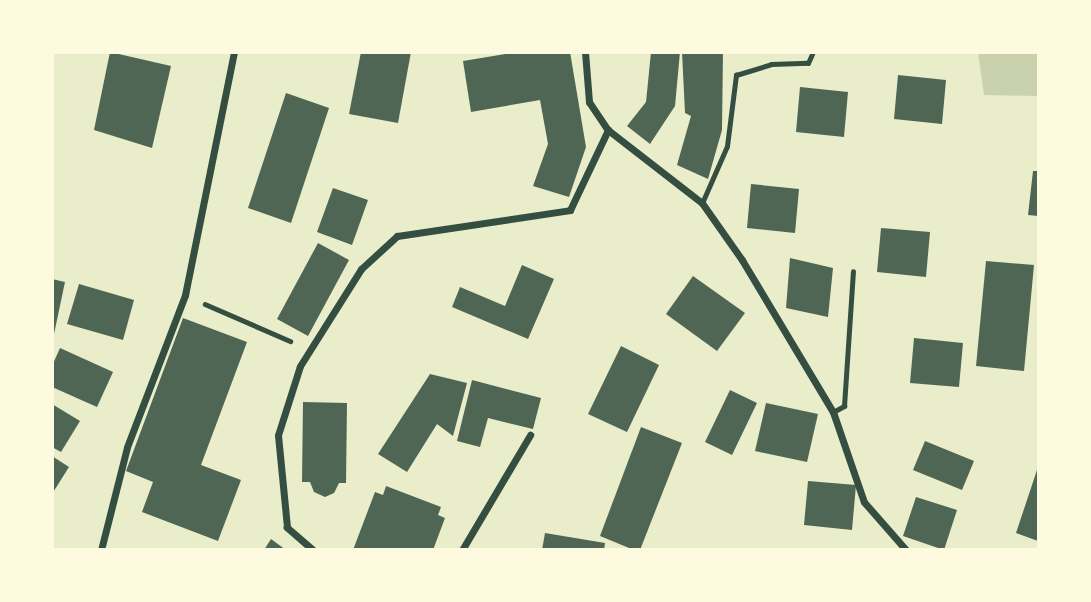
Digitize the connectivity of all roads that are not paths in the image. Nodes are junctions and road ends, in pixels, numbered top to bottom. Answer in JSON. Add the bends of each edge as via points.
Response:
{"nodes":[{"id":1,"x":234,"y":52,"type":"edge"},
{"id":2,"x":585,"y":52,"type":"edge"},
{"id":3,"x":813,"y":52,"type":"edge"},
{"id":4,"x":608,"y":130,"type":"junction"},
{"id":5,"x":702,"y":203,"type":"junction"},
{"id":6,"x":853,"y":271,"type":"dead end"},
{"id":7,"x":833,"y":412,"type":"junction"},
{"id":8,"x":530,"y":435,"type":"dead end"},
{"id":9,"x":101,"y":550,"type":"edge"},
{"id":10,"x":313,"y":550,"type":"edge"},
{"id":11,"x":462,"y":550,"type":"edge"},
{"id":12,"x":906,"y":550,"type":"edge"}],
"edges":[{"from":1,"to":9,"type":"street","via":[[185,295],[127,447]]},
{"from":2,"to":4,"type":"street","via":[[589,103]]},
{"from":3,"to":5,"type":"lane","via":[[808,63],[771,64],[736,75],[727,146]]},
{"from":4,"to":5,"type":"street"},
{"from":4,"to":10,"type":"street","via":[[570,210],[397,236],[362,270],[300,366],[278,435],[287,527]]},
{"from":5,"to":7,"type":"street","via":[[742,260]]},
{"from":6,"to":7,"type":"lane","via":[[844,406]]},
{"from":7,"to":12,"type":"street","via":[[864,502]]},
{"from":8,"to":11,"type":"street"}]}
